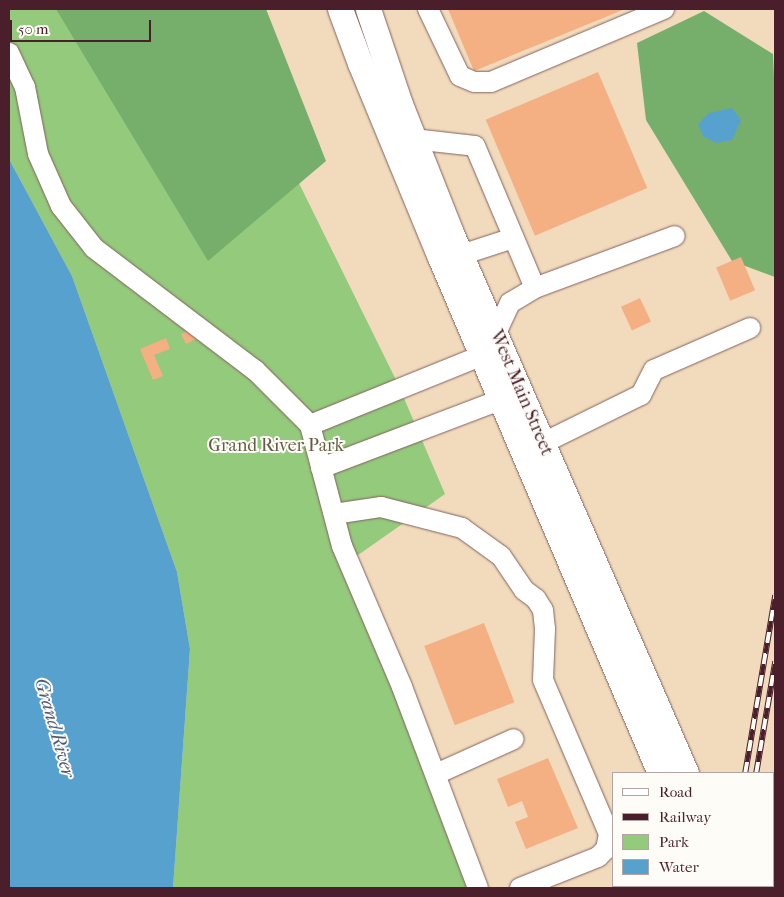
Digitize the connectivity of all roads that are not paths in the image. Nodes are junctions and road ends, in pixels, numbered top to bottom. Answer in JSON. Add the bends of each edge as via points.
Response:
{"nodes":[{"id":1,"x":367,"y":9,"type":"edge"},
{"id":2,"x":428,"y":9,"type":"edge"},
{"id":3,"x":664,"y":9,"type":"edge"},
{"id":4,"x":342,"y":14,"type":"edge"},
{"id":5,"x":9,"y":53,"type":"edge"},
{"id":6,"x":404,"y":143,"type":"junction"},
{"id":7,"x":675,"y":236,"type":"dead end"},
{"id":8,"x":513,"y":238,"type":"junction"},
{"id":9,"x":452,"y":260,"type":"junction"},
{"id":10,"x":534,"y":288,"type":"junction"},
{"id":11,"x":750,"y":328,"type":"dead end"},
{"id":12,"x":484,"y":345,"type":"junction"},
{"id":13,"x":500,"y":400,"type":"junction"},
{"id":14,"x":310,"y":425,"type":"junction"},
{"id":15,"x":532,"y":448,"type":"junction"},
{"id":16,"x":321,"y":468,"type":"junction"},
{"id":17,"x":334,"y":514,"type":"junction"},
{"id":18,"x":514,"y":739,"type":"dead end"},
{"id":19,"x":660,"y":772,"type":"edge"},
{"id":20,"x":686,"y":772,"type":"edge"},
{"id":21,"x":436,"y":774,"type":"junction"},
{"id":22,"x":478,"y":888,"type":"edge"},
{"id":23,"x":520,"y":888,"type":"edge"}],
"edges":[{"from":1,"to":4,"type":"lane"},
{"from":1,"to":6,"type":"main road","name":"West Main Street"},
{"from":2,"to":3,"type":"lane","via":[[460,76],[474,82],[491,82]]},
{"from":4,"to":6,"type":"main road","name":"West Main Street"},
{"from":5,"to":14,"type":"lane","via":[[25,87],[38,154],[61,206],[94,248],[255,370]]},
{"from":6,"to":8,"type":"lane","via":[[475,146]]},
{"from":6,"to":9,"type":"main road","name":"West Main Street"},
{"from":7,"to":10,"type":"lane"},
{"from":8,"to":9,"type":"lane"},
{"from":8,"to":10,"type":"lane"},
{"from":9,"to":12,"type":"main road","name":"West Main Street"},
{"from":10,"to":12,"type":"lane","via":[[510,303]]},
{"from":11,"to":15,"type":"lane","via":[[654,370],[642,395]]},
{"from":12,"to":13,"type":"main road","name":"West Main Street"},
{"from":12,"to":14,"type":"lane"},
{"from":12,"to":15,"type":"main road","name":"West Main Street"},
{"from":13,"to":15,"type":"main road","name":"West Main Street"},
{"from":13,"to":16,"type":"lane"},
{"from":14,"to":16,"type":"lane"},
{"from":15,"to":19,"type":"main road","name":"West Main Street"},
{"from":15,"to":20,"type":"main road","name":"West Main Street"},
{"from":16,"to":17,"type":"lane"},
{"from":17,"to":21,"type":"lane","via":[[342,546]]},
{"from":17,"to":23,"type":"lane","via":[[380,507],[462,528],[501,556],[524,590],[536,599],[543,610],[543,680],[609,834],[606,849],[598,857]]},
{"from":18,"to":21,"type":"lane"},
{"from":21,"to":22,"type":"lane"}]}
